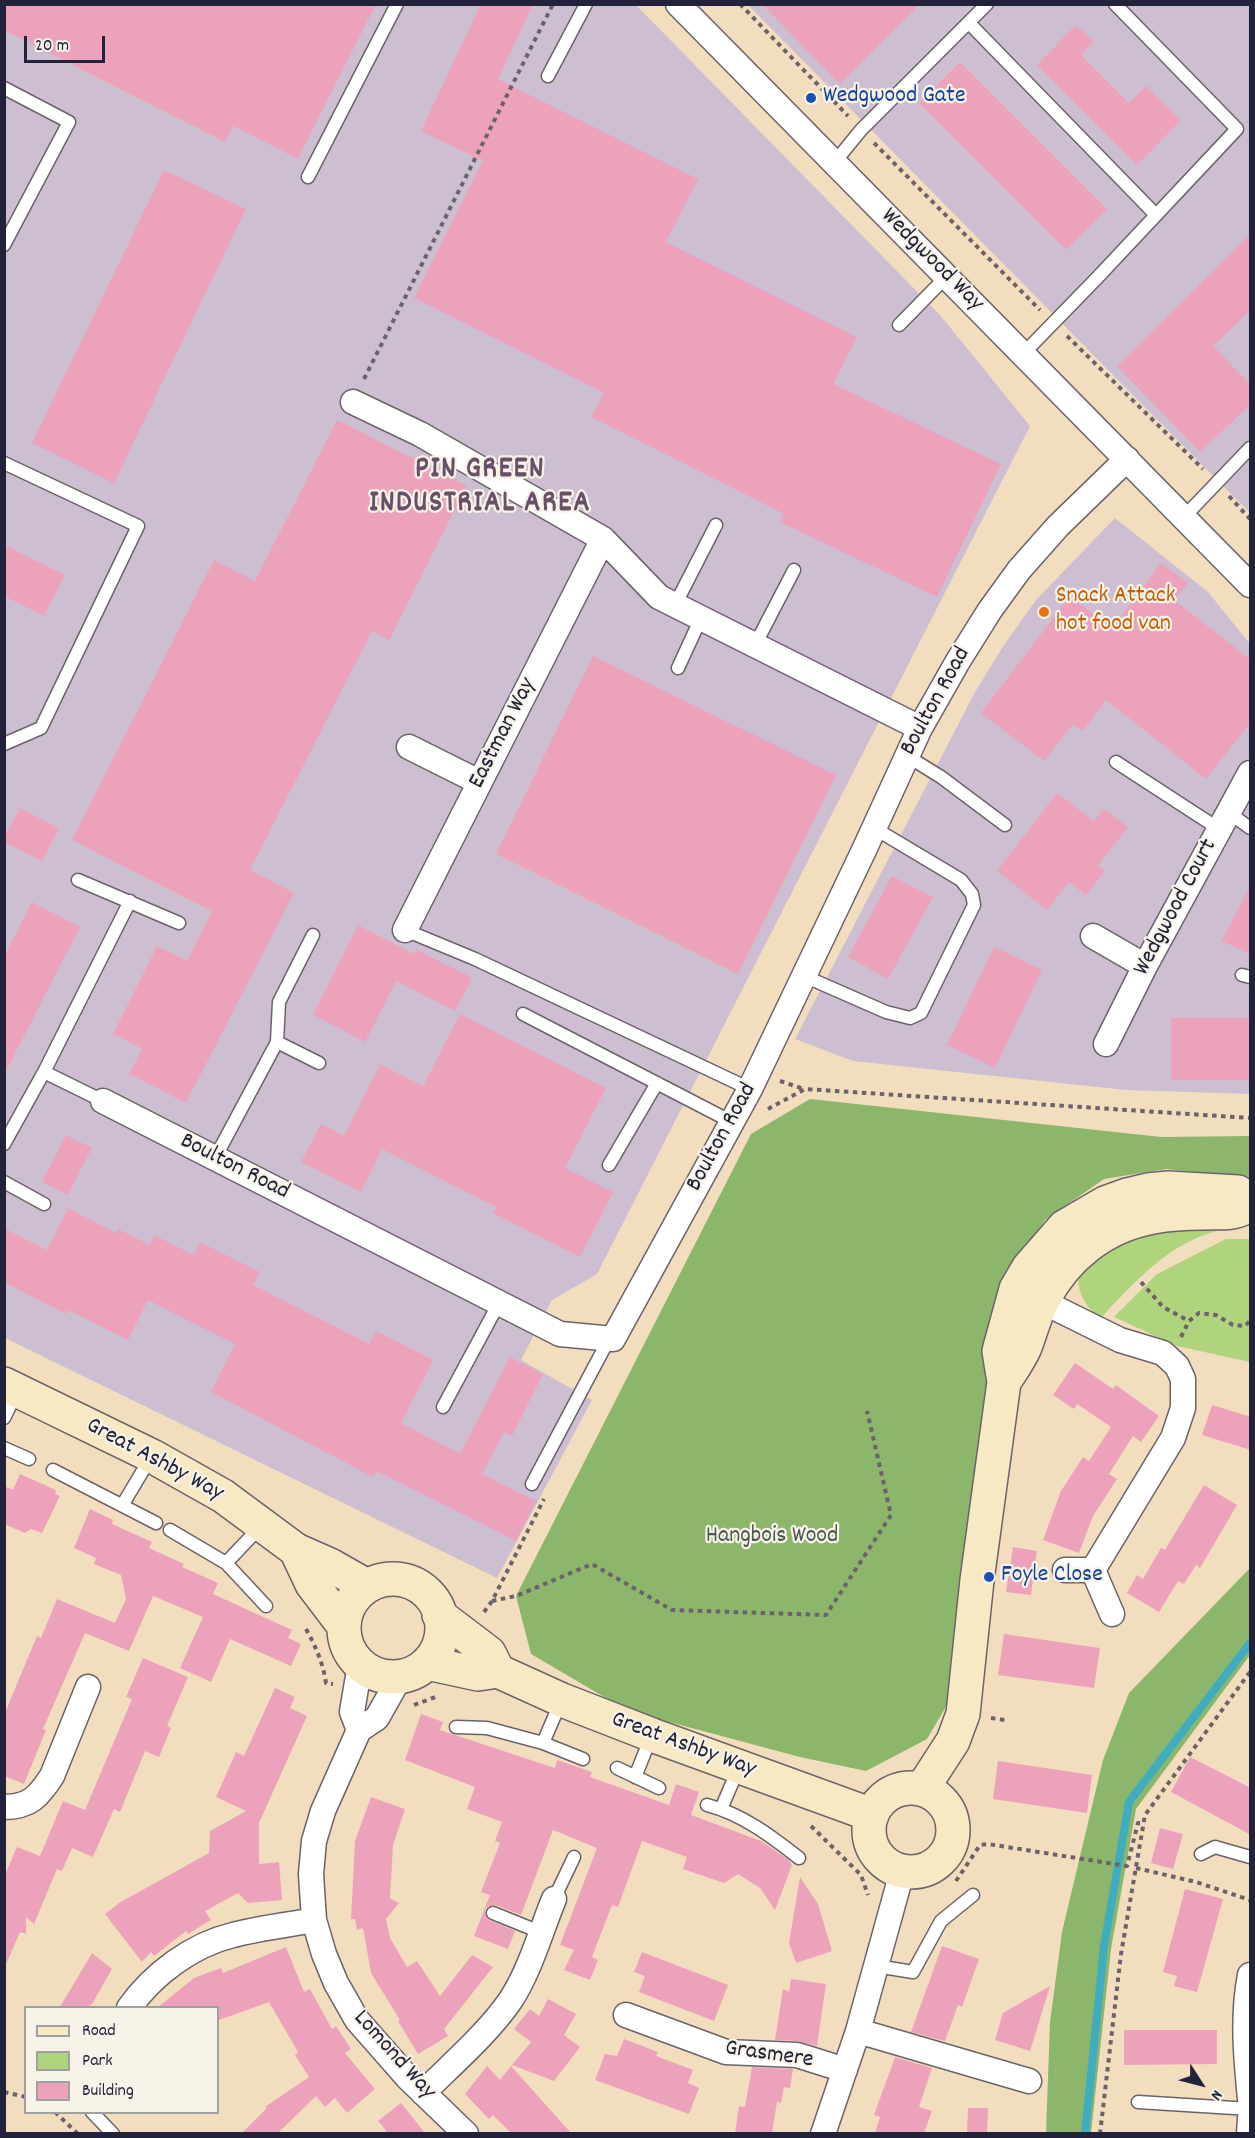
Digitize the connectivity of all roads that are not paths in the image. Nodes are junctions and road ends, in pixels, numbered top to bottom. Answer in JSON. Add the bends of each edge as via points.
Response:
{"nodes":[{"id":1,"x":397,"y":4,"type":"edge"},
{"id":2,"x":586,"y":4,"type":"edge"},
{"id":3,"x":987,"y":4,"type":"edge"},
{"id":4,"x":1115,"y":4,"type":"edge"},
{"id":5,"x":687,"y":8,"type":"edge"},
{"id":6,"x":969,"y":23,"type":"junction"},
{"id":7,"x":548,"y":76,"type":"dead end"},
{"id":8,"x":4,"y":88,"type":"edge"},
{"id":9,"x":834,"y":163,"type":"junction"},
{"id":10,"x":308,"y":177,"type":"dead end"},
{"id":11,"x":1156,"y":215,"type":"junction"},
{"id":12,"x":4,"y":245,"type":"edge"},
{"id":13,"x":946,"y":277,"type":"junction"},
{"id":14,"x":899,"y":324,"type":"dead end"},
{"id":15,"x":1023,"y":354,"type":"junction"},
{"id":16,"x":353,"y":402,"type":"road end"},
{"id":17,"x":1251,"y":448,"type":"edge"},
{"id":18,"x":1126,"y":459,"type":"junction"},
{"id":19,"x":4,"y":463,"type":"edge"},
{"id":20,"x":1184,"y":517,"type":"junction"},
{"id":21,"x":717,"y":525,"type":"dead end"},
{"id":22,"x":603,"y":539,"type":"junction"},
{"id":23,"x":794,"y":570,"type":"dead end"},
{"id":24,"x":1251,"y":585,"type":"edge"},
{"id":25,"x":675,"y":605,"type":"junction"},
{"id":26,"x":701,"y":618,"type":"junction"},
{"id":27,"x":755,"y":645,"type":"junction"},
{"id":28,"x":678,"y":668,"type":"dead end"},
{"id":29,"x":920,"y":728,"type":"junction"},
{"id":30,"x":4,"y":744,"type":"edge"},
{"id":31,"x":409,"y":747,"type":"dead end"},
{"id":32,"x":907,"y":756,"type":"junction"},
{"id":33,"x":1116,"y":762,"type":"dead end"},
{"id":34,"x":1251,"y":773,"type":"edge"},
{"id":35,"x":479,"y":782,"type":"junction"},
{"id":36,"x":1224,"y":820,"type":"junction"},
{"id":37,"x":1005,"y":825,"type":"dead end"},
{"id":38,"x":874,"y":828,"type":"junction"},
{"id":39,"x":1251,"y":828,"type":"edge"},
{"id":40,"x":78,"y":880,"type":"dead end"},
{"id":41,"x":130,"y":901,"type":"junction"},
{"id":42,"x":179,"y":923,"type":"dead end"},
{"id":43,"x":405,"y":930,"type":"joint"},
{"id":44,"x":313,"y":935,"type":"dead end"},
{"id":45,"x":1093,"y":936,"type":"dead end"},
{"id":46,"x":1144,"y":966,"type":"junction"},
{"id":47,"x":804,"y":976,"type":"junction"},
{"id":48,"x":523,"y":1014,"type":"dead end"},
{"id":49,"x":277,"y":1042,"type":"junction"},
{"id":50,"x":1106,"y":1044,"type":"dead end"},
{"id":51,"x":319,"y":1063,"type":"dead end"},
{"id":52,"x":44,"y":1072,"type":"junction"},
{"id":53,"x":657,"y":1083,"type":"junction"},
{"id":54,"x":750,"y":1089,"type":"junction"},
{"id":55,"x":103,"y":1101,"type":"joint"},
{"id":56,"x":732,"y":1122,"type":"junction"},
{"id":57,"x":4,"y":1144,"type":"edge"},
{"id":58,"x":215,"y":1158,"type":"junction"},
{"id":59,"x":609,"y":1165,"type":"dead end"},
{"id":60,"x":4,"y":1182,"type":"edge"},
{"id":61,"x":1251,"y":1202,"type":"edge"},
{"id":62,"x":44,"y":1204,"type":"dead end"},
{"id":63,"x":1029,"y":1295,"type":"junction"},
{"id":64,"x":499,"y":1303,"type":"junction"},
{"id":65,"x":609,"y":1339,"type":"junction"},
{"id":66,"x":9,"y":1397,"type":"edge"},
{"id":67,"x":443,"y":1407,"type":"dead end"},
{"id":68,"x":4,"y":1448,"type":"edge"},
{"id":69,"x":152,"y":1455,"type":"junction"},
{"id":70,"x":29,"y":1459,"type":"dead end"},
{"id":71,"x":52,"y":1470,"type":"dead end"},
{"id":72,"x":532,"y":1484,"type":"dead end"},
{"id":73,"x":123,"y":1504,"type":"junction"},
{"id":74,"x":156,"y":1523,"type":"dead end"},
{"id":75,"x":263,"y":1524,"type":"junction"},
{"id":76,"x":170,"y":1530,"type":"dead end"},
{"id":77,"x":296,"y":1550,"type":"junction"},
{"id":78,"x":226,"y":1563,"type":"junction"},
{"id":79,"x":1065,"y":1570,"type":"dead end"},
{"id":80,"x":1093,"y":1570,"type":"junction"},
{"id":81,"x":367,"y":1586,"type":"junction"},
{"id":82,"x":266,"y":1606,"type":"dead end"},
{"id":83,"x":1112,"y":1614,"type":"dead end"},
{"id":84,"x":439,"y":1615,"type":"junction"},
{"id":85,"x":344,"y":1626,"type":"junction"},
{"id":86,"x":360,"y":1664,"type":"junction"},
{"id":87,"x":498,"y":1671,"type":"junction"},
{"id":88,"x":413,"y":1682,"type":"junction"},
{"id":89,"x":88,"y":1687,"type":"dead end"},
{"id":90,"x":562,"y":1700,"type":"junction"},
{"id":91,"x":456,"y":1728,"type":"dead end"},
{"id":92,"x":359,"y":1730,"type":"junction"},
{"id":93,"x":652,"y":1736,"type":"junction"},
{"id":94,"x":543,"y":1743,"type":"junction"},
{"id":95,"x":583,"y":1759,"type":"dead end"},
{"id":96,"x":739,"y":1766,"type":"junction"},
{"id":97,"x":617,"y":1768,"type":"dead end"},
{"id":98,"x":635,"y":1777,"type":"junction"},
{"id":99,"x":658,"y":1788,"type":"dead end"},
{"id":100,"x":934,"y":1797,"type":"junction"},
{"id":101,"x":707,"y":1805,"type":"dead end"},
{"id":102,"x":4,"y":1807,"type":"edge"},
{"id":103,"x":721,"y":1809,"type":"junction"},
{"id":104,"x":872,"y":1815,"type":"junction"},
{"id":105,"x":1201,"y":1854,"type":"dead end"},
{"id":106,"x":574,"y":1857,"type":"dead end"},
{"id":107,"x":1251,"y":1857,"type":"edge"},
{"id":108,"x":799,"y":1858,"type":"dead end"},
{"id":109,"x":902,"y":1872,"type":"junction"},
{"id":110,"x":973,"y":1895,"type":"dead end"},
{"id":111,"x":554,"y":1899,"type":"joint"},
{"id":112,"x":493,"y":1913,"type":"dead end"},
{"id":113,"x":314,"y":1920,"type":"junction"},
{"id":114,"x":540,"y":1932,"type":"junction"},
{"id":115,"x":876,"y":1966,"type":"junction"},
{"id":116,"x":1251,"y":1975,"type":"edge"},
{"id":117,"x":130,"y":2006,"type":"edge"},
{"id":118,"x":626,"y":2015,"type":"dead end"},
{"id":119,"x":858,"y":2031,"type":"junction"},
{"id":120,"x":844,"y":2070,"type":"junction"},
{"id":121,"x":1029,"y":2081,"type":"dead end"},
{"id":122,"x":423,"y":2093,"type":"junction"},
{"id":123,"x":1251,"y":2099,"type":"edge"},
{"id":124,"x":1138,"y":2102,"type":"dead end"},
{"id":125,"x":1251,"y":2109,"type":"edge"},
{"id":126,"x":94,"y":2114,"type":"edge"},
{"id":127,"x":1251,"y":2118,"type":"edge"},
{"id":128,"x":113,"y":2133,"type":"edge"},
{"id":129,"x":466,"y":2133,"type":"edge"},
{"id":130,"x":823,"y":2133,"type":"edge"},
{"id":131,"x":1249,"y":2133,"type":"edge"}],
"edges":[{"from":1,"to":10,"type":"lane"},
{"from":2,"to":7,"type":"lane"},
{"from":3,"to":6,"type":"lane"},
{"from":4,"to":11,"type":"lane","via":[[1237,129]]},
{"from":5,"to":9,"type":"street","name":"Wedgwood Way"},
{"from":6,"to":9,"type":"lane","via":[[861,130]]},
{"from":6,"to":11,"type":"lane"},
{"from":8,"to":12,"type":"lane","via":[[69,122]]},
{"from":9,"to":13,"type":"street","name":"Wedgwood Way"},
{"from":11,"to":15,"type":"lane"},
{"from":13,"to":14,"type":"lane"},
{"from":13,"to":15,"type":"street","name":"Wedgwood Way"},
{"from":15,"to":18,"type":"street","name":"Wedgwood Way"},
{"from":16,"to":22,"type":"street","via":[[420,434]]},
{"from":17,"to":20,"type":"lane"},
{"from":18,"to":20,"type":"street","name":"Wedgwood Way"},
{"from":18,"to":29,"type":"street","name":"Boulton Road","via":[[1019,570],[985,618]]},
{"from":19,"to":30,"type":"lane","via":[[138,526],[41,728]]},
{"from":20,"to":24,"type":"street","name":"Wedgwood Way"},
{"from":21,"to":25,"type":"lane"},
{"from":22,"to":25,"type":"street","via":[[659,597]]},
{"from":22,"to":35,"type":"street","name":"Eastman Way"},
{"from":23,"to":27,"type":"lane"},
{"from":25,"to":26,"type":"street"},
{"from":26,"to":27,"type":"street"},
{"from":26,"to":28,"type":"lane"},
{"from":27,"to":29,"type":"street"},
{"from":29,"to":32,"type":"street","name":"Boulton Road"},
{"from":31,"to":35,"type":"street"},
{"from":32,"to":37,"type":"lane"},
{"from":32,"to":38,"type":"street","name":"Boulton Road"},
{"from":33,"to":36,"type":"lane"},
{"from":34,"to":36,"type":"street","name":"Wedgwood Court"},
{"from":35,"to":43,"type":"street","name":"Eastman Way"},
{"from":36,"to":39,"type":"lane"},
{"from":36,"to":46,"type":"street","name":"Wedgwood Court"},
{"from":38,"to":47,"type":"street","name":"Boulton Road"},
{"from":38,"to":47,"type":"lane","via":[[961,880],[972,894],[974,905],[921,1012],[910,1018],[886,1012]]},
{"from":40,"to":41,"type":"lane"},
{"from":41,"to":42,"type":"lane"},
{"from":41,"to":52,"type":"lane"},
{"from":43,"to":54,"type":"lane"},
{"from":44,"to":49,"type":"lane","via":[[279,1002]]},
{"from":45,"to":46,"type":"street"},
{"from":46,"to":50,"type":"street","name":"Wedgwood Court"},
{"from":47,"to":54,"type":"street","name":"Boulton Road"},
{"from":48,"to":53,"type":"lane"},
{"from":49,"to":51,"type":"lane"},
{"from":49,"to":58,"type":"lane"},
{"from":52,"to":55,"type":"lane"},
{"from":52,"to":57,"type":"lane"},
{"from":53,"to":56,"type":"lane"},
{"from":53,"to":59,"type":"lane"},
{"from":54,"to":56,"type":"street","name":"Boulton Road"},
{"from":55,"to":58,"type":"street","name":"Boulton Road"},
{"from":56,"to":65,"type":"street","name":"Boulton Road","via":[[613,1339]]},
{"from":58,"to":64,"type":"street","name":"Boulton Road"},
{"from":60,"to":62,"type":"lane"},
{"from":61,"to":63,"type":"street","via":[[1236,1212],[1162,1216],[1123,1225],[1095,1239]]},
{"from":63,"to":80,"type":"street","via":[[1120,1340],[1163,1353],[1177,1366],[1183,1379],[1183,1408],[1173,1438]]},
{"from":63,"to":100,"type":"street","via":[[1024,1350],[1004,1382],[963,1714]]},
{"from":64,"to":65,"type":"street","name":"Boulton Road","via":[[560,1334]]},
{"from":64,"to":67,"type":"lane"},
{"from":65,"to":72,"type":"lane"},
{"from":66,"to":69,"type":"street","name":"Great Ashby Way"},
{"from":68,"to":70,"type":"lane"},
{"from":69,"to":73,"type":"lane"},
{"from":69,"to":75,"type":"street","name":"Great Ashby Way"},
{"from":71,"to":73,"type":"lane"},
{"from":73,"to":74,"type":"lane"},
{"from":75,"to":77,"type":"street","name":"Great Ashby Way"},
{"from":75,"to":78,"type":"lane"},
{"from":76,"to":78,"type":"lane"},
{"from":77,"to":81,"type":"street","name":"Great Ashby Way"},
{"from":77,"to":85,"type":"street","name":"Great Ashby Way","via":[[312,1584]]},
{"from":78,"to":82,"type":"lane"},
{"from":79,"to":80,"type":"street"},
{"from":80,"to":83,"type":"street"},
{"from":81,"to":84,"type":"street","via":[[397,1579],[410,1582],[430,1597]]},
{"from":81,"to":85,"type":"street","via":[[354,1598]]},
{"from":84,"to":87,"type":"street","via":[[489,1653]]},
{"from":84,"to":88,"type":"street","via":[[439,1643]]},
{"from":85,"to":86,"type":"street","via":[[345,1641]]},
{"from":86,"to":88,"type":"street","via":[[379,1676]]},
{"from":86,"to":92,"type":"street","via":[[351,1712]]},
{"from":87,"to":88,"type":"street","name":"Great Ashby Way"},
{"from":87,"to":90,"type":"street","name":"Great Ashby Way"},
{"from":88,"to":92,"type":"street","name":"Lomond Way"},
{"from":89,"to":102,"type":"street","via":[[45,1788],[19,1807]]},
{"from":90,"to":93,"type":"street","name":"Great Ashby Way"},
{"from":90,"to":94,"type":"lane"},
{"from":91,"to":94,"type":"lane","via":[[487,1728]]},
{"from":92,"to":113,"type":"street","name":"Lomond Way","via":[[314,1841]]},
{"from":93,"to":96,"type":"street","name":"Great Ashby Way"},
{"from":93,"to":98,"type":"lane"},
{"from":94,"to":95,"type":"lane"},
{"from":96,"to":103,"type":"lane"},
{"from":96,"to":104,"type":"street","name":"Great Ashby Way"},
{"from":97,"to":98,"type":"lane"},
{"from":98,"to":99,"type":"lane"},
{"from":100,"to":104,"type":"street","via":[[912,1787],[891,1793],[879,1802]]},
{"from":100,"to":109,"type":"street","via":[[952,1818],[949,1850],[935,1865],[917,1872]]},
{"from":101,"to":103,"type":"lane"},
{"from":103,"to":108,"type":"lane","via":[[767,1833]]},
{"from":104,"to":109,"type":"street","via":[[869,1836],[874,1850],[881,1860]]},
{"from":105,"to":107,"type":"lane","via":[[1215,1847]]},
{"from":106,"to":111,"type":"lane"},
{"from":109,"to":115,"type":"street","name":"Grasmere"},
{"from":110,"to":115,"type":"lane","via":[[941,1921],[913,1972]]},
{"from":111,"to":114,"type":"street"},
{"from":112,"to":114,"type":"lane"},
{"from":113,"to":117,"type":"street","via":[[212,1942],[169,1967]]},
{"from":113,"to":122,"type":"street","name":"Lomond Way","via":[[336,1983],[357,2020]]},
{"from":114,"to":122,"type":"street","via":[[521,1983],[509,2002]]},
{"from":115,"to":119,"type":"street","name":"Grasmere"},
{"from":116,"to":123,"type":"street","via":[[1245,2027]]},
{"from":118,"to":120,"type":"street","name":"Grasmere","via":[[726,2052],[797,2055]]},
{"from":119,"to":120,"type":"street","name":"Grasmere"},
{"from":119,"to":121,"type":"street"},
{"from":120,"to":130,"type":"street","name":"Grasmere"},
{"from":122,"to":129,"type":"street","name":"Lomond Way"},
{"from":124,"to":125,"type":"lane"},
{"from":126,"to":128,"type":"lane"},
{"from":127,"to":131,"type":"street"}]}
